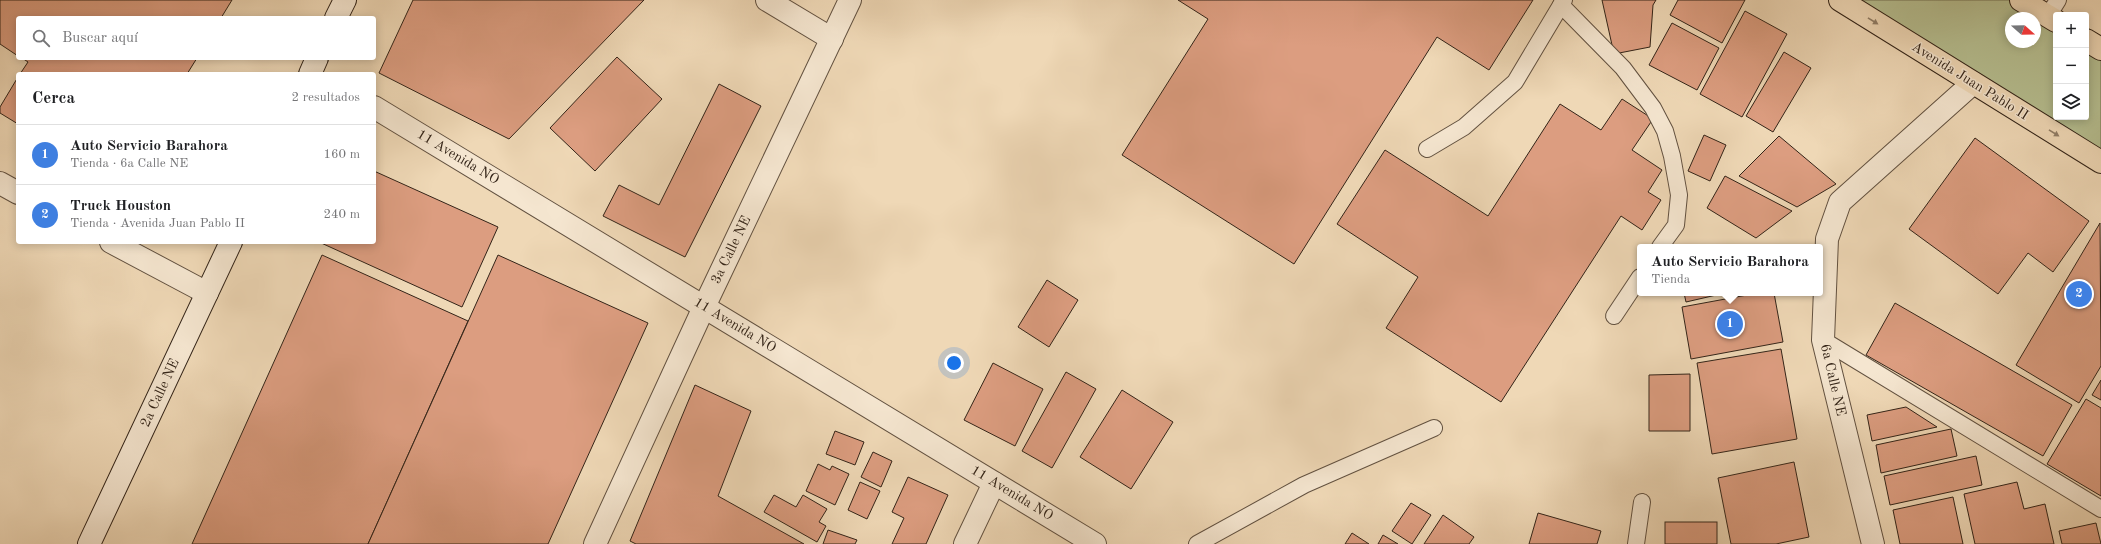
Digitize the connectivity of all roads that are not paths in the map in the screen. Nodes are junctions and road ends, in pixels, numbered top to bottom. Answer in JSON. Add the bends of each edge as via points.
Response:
{"nodes":[{"id":1,"x":345,"y":0,"type":"edge"},
{"id":2,"x":767,"y":0,"type":"edge"},
{"id":3,"x":850,"y":0,"type":"edge"},
{"id":4,"x":1840,"y":0,"type":"edge"},
{"id":5,"x":2021,"y":0,"type":"edge"},
{"id":6,"x":1562,"y":3,"type":"edge"},
{"id":7,"x":2053,"y":13,"type":"edge"},
{"id":8,"x":337,"y":16,"type":"edge"},
{"id":9,"x":832,"y":39,"type":"junction"},
{"id":10,"x":2089,"y":42,"type":"edge"},
{"id":11,"x":2101,"y":49,"type":"edge"},
{"id":12,"x":1973,"y":83,"type":"junction"},
{"id":13,"x":376,"y":107,"type":"edge"},
{"id":14,"x":1427,"y":149,"type":"dead end"},
{"id":15,"x":2101,"y":162,"type":"edge"},
{"id":16,"x":0,"y":183,"type":"edge"},
{"id":17,"x":16,"y":192,"type":"edge"},
{"id":18,"x":115,"y":244,"type":"edge"},
{"id":19,"x":230,"y":244,"type":"edge"},
{"id":20,"x":1662,"y":244,"type":"edge"},
{"id":21,"x":1637,"y":282,"type":"edge"},
{"id":22,"x":208,"y":293,"type":"junction"},
{"id":23,"x":704,"y":307,"type":"junction"},
{"id":24,"x":1614,"y":316,"type":"dead end"},
{"id":25,"x":1823,"y":340,"type":"junction"},
{"id":26,"x":1434,"y":428,"type":"dead end"},
{"id":27,"x":994,"y":483,"type":"junction"},
{"id":28,"x":1642,"y":502,"type":"dead end"},
{"id":29,"x":2101,"y":509,"type":"edge"},
{"id":30,"x":95,"y":541,"type":"edge"},
{"id":31,"x":595,"y":544,"type":"edge"},
{"id":32,"x":965,"y":544,"type":"edge"},
{"id":33,"x":1095,"y":544,"type":"edge"},
{"id":34,"x":1197,"y":544,"type":"edge"},
{"id":35,"x":1636,"y":544,"type":"edge"},
{"id":36,"x":1873,"y":544,"type":"edge"}],
"edges":[{"from":1,"to":8,"type":"street"},
{"from":2,"to":9,"type":"street"},
{"from":3,"to":9,"type":"street","name":"3a Calle NE"},
{"from":4,"to":12,"type":"highway","name":"Avenida Juan Pablo II","one_way":true},
{"from":5,"to":7,"type":"highway"},
{"from":6,"to":14,"type":"lane","via":[[1515,82],[1464,127]]},
{"from":6,"to":20,"type":"lane","via":[[1623,68],[1653,108],[1665,131],[1679,195],[1676,225]]},
{"from":9,"to":23,"type":"street","name":"3a Calle NE"},
{"from":10,"to":11,"type":"highway"},
{"from":12,"to":15,"type":"highway","name":"Avenida Juan Pablo II","one_way":true},
{"from":12,"to":25,"type":"street","name":"6a Calle NE","via":[[1840,202],[1827,240]]},
{"from":13,"to":23,"type":"street","name":"11 Avenida NO"},
{"from":16,"to":17,"type":"street"},
{"from":18,"to":22,"type":"street"},
{"from":19,"to":22,"type":"street","name":"2a Calle NE"},
{"from":21,"to":24,"type":"lane"},
{"from":22,"to":30,"type":"street","name":"2a Calle NE"},
{"from":23,"to":27,"type":"street","name":"11 Avenida NO"},
{"from":23,"to":31,"type":"street","name":"3a Calle NE"},
{"from":25,"to":29,"type":"lane"},
{"from":25,"to":36,"type":"street","name":"6a Calle NE"},
{"from":26,"to":34,"type":"lane","via":[[1304,485]]},
{"from":27,"to":32,"type":"street"},
{"from":27,"to":33,"type":"street","name":"11 Avenida NO"},
{"from":28,"to":35,"type":"lane"}]}
